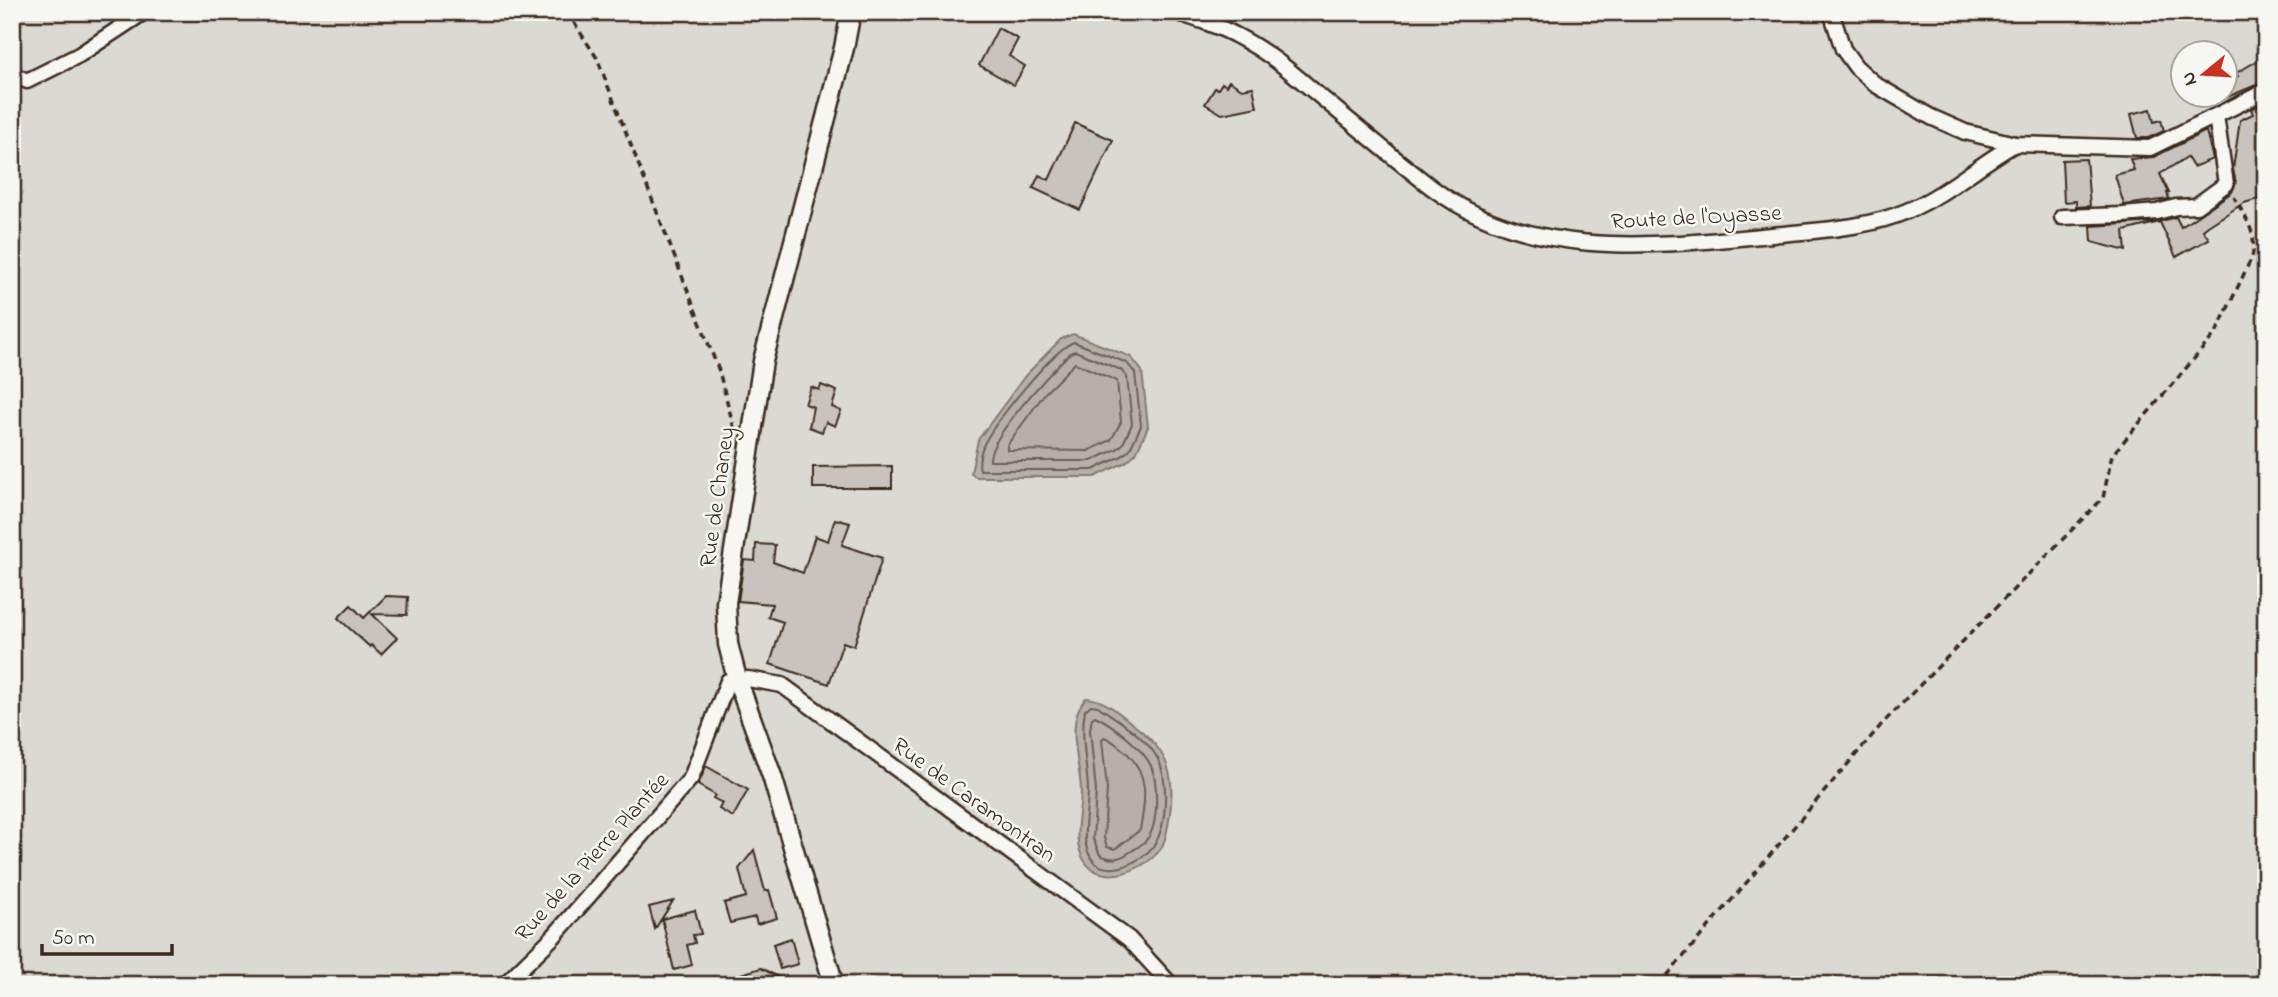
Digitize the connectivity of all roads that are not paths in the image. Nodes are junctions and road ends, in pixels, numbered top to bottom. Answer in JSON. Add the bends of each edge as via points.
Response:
{"nodes":[{"id":1,"x":144,"y":12,"type":"edge"},
{"id":2,"x":851,"y":12,"type":"edge"},
{"id":3,"x":1175,"y":12,"type":"edge"},
{"id":4,"x":1831,"y":12,"type":"edge"},
{"id":5,"x":12,"y":74,"type":"edge"},
{"id":6,"x":2266,"y":91,"type":"edge"},
{"id":7,"x":2216,"y":116,"type":"junction"},
{"id":8,"x":2015,"y":144,"type":"junction"},
{"id":9,"x":2062,"y":217,"type":"dead end"},
{"id":10,"x":737,"y":679,"type":"junction"},
{"id":11,"x":505,"y":985,"type":"edge"},
{"id":12,"x":834,"y":985,"type":"edge"},
{"id":13,"x":1171,"y":985,"type":"edge"}],
"edges":[{"from":1,"to":5,"type":"street","via":[[79,55],[27,81]]},
{"from":2,"to":10,"type":"street","name":"Rue de Chaney","via":[[753,414],[726,603],[728,644]]},
{"from":3,"to":8,"type":"street","name":"Route de l'Oyasse","via":[[1219,27],[1270,55],[1433,188],[1490,222],[1546,238],[1656,245],[1870,223],[1907,211]]},
{"from":4,"to":8,"type":"street","via":[[1843,49],[1876,85],[1965,132]]},
{"from":6,"to":7,"type":"street"},
{"from":7,"to":8,"type":"street","via":[[2150,148]]},
{"from":7,"to":9,"type":"street","via":[[2226,184],[2196,206]]},
{"from":10,"to":11,"type":"street","name":"Rue de la Pierre Plantée","via":[[728,681],[691,778],[554,936]]},
{"from":10,"to":12,"type":"street","name":"Rue de Chaney","via":[[772,776]]},
{"from":10,"to":13,"type":"street","name":"Rue de Caramontran","via":[[782,685],[1129,939]]}]}
